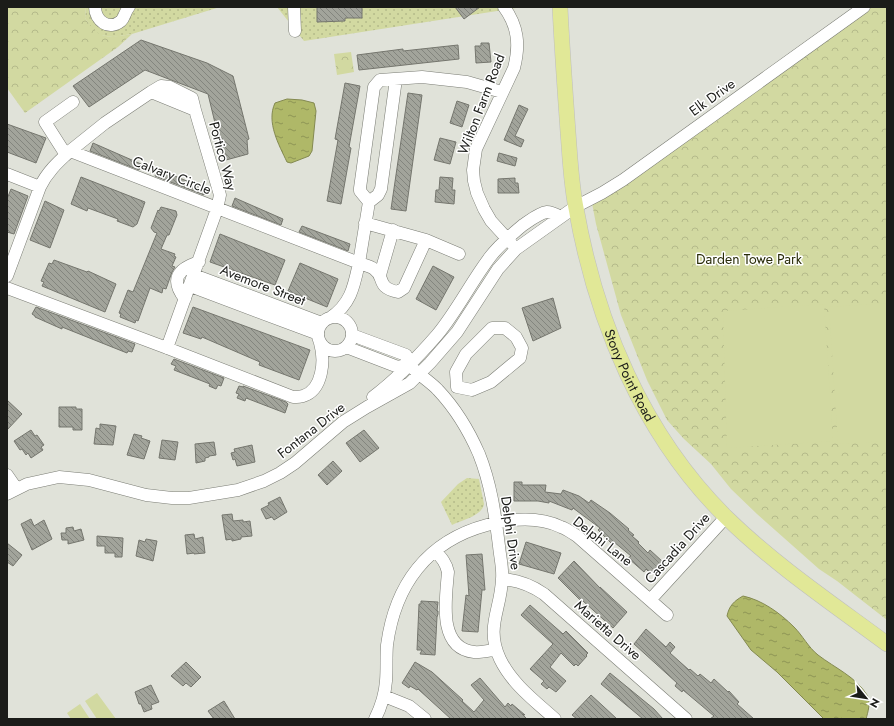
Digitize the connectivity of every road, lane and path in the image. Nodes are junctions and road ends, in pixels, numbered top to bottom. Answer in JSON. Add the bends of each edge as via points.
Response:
{"nodes":[{"id":1,"x":95,"y":7,"type":"edge"},
{"id":2,"x":129,"y":7,"type":"edge"},
{"id":3,"x":294,"y":7,"type":"edge"},
{"id":4,"x":504,"y":7,"type":"edge"},
{"id":5,"x":560,"y":7,"type":"edge"},
{"id":6,"x":864,"y":7,"type":"edge"},
{"id":7,"x":295,"y":31,"type":"dead end"},
{"id":8,"x":396,"y":79,"type":"junction"},
{"id":9,"x":502,"y":92,"type":"junction"},
{"id":10,"x":73,"y":102,"type":"dead end"},
{"id":11,"x":68,"y":153,"type":"junction"},
{"id":12,"x":7,"y":174,"type":"edge"},
{"id":13,"x":40,"y":187,"type":"junction"},
{"id":14,"x":368,"y":202,"type":"junction"},
{"id":15,"x":575,"y":207,"type":"junction"},
{"id":16,"x":218,"y":209,"type":"junction"},
{"id":17,"x":561,"y":217,"type":"junction"},
{"id":18,"x":365,"y":222,"type":"junction"},
{"id":19,"x":393,"y":230,"type":"junction"},
{"id":20,"x":507,"y":238,"type":"junction"},
{"id":21,"x":426,"y":240,"type":"junction"},
{"id":22,"x":12,"y":246,"type":"edge"},
{"id":23,"x":516,"y":249,"type":"junction"},
{"id":24,"x":459,"y":254,"type":"dead end"},
{"id":25,"x":199,"y":262,"type":"junction"},
{"id":26,"x":359,"y":263,"type":"junction"},
{"id":27,"x":380,"y":275,"type":"junction"},
{"id":28,"x":7,"y":276,"type":"edge"},
{"id":29,"x":192,"y":280,"type":"junction"},
{"id":30,"x":7,"y":288,"type":"edge"},
{"id":31,"x":185,"y":299,"type":"junction"},
{"id":32,"x":348,"y":300,"type":"junction"},
{"id":33,"x":323,"y":329,"type":"junction"},
{"id":34,"x":351,"y":331,"type":"junction"},
{"id":35,"x":167,"y":348,"type":"junction"},
{"id":36,"x":344,"y":348,"type":"junction"},
{"id":37,"x":409,"y":364,"type":"junction"},
{"id":38,"x":322,"y":369,"type":"junction"},
{"id":39,"x":420,"y":373,"type":"junction"},
{"id":40,"x":458,"y":387,"type":"junction"},
{"id":41,"x":445,"y":398,"type":"junction"},
{"id":42,"x":343,"y":422,"type":"junction"},
{"id":43,"x":7,"y":475,"type":"edge"},
{"id":44,"x":11,"y":491,"type":"edge"},
{"id":45,"x":726,"y":517,"type":"junction"},
{"id":46,"x":496,"y":523,"type":"junction"},
{"id":47,"x":434,"y":551,"type":"junction"},
{"id":48,"x":502,"y":579,"type":"junction"},
{"id":49,"x":651,"y":599,"type":"junction"},
{"id":50,"x":667,"y":615,"type":"dead end"},
{"id":51,"x":887,"y":644,"type":"edge"},
{"id":52,"x":496,"y":650,"type":"junction"},
{"id":53,"x":384,"y":696,"type":"junction"},
{"id":54,"x":375,"y":719,"type":"edge"},
{"id":55,"x":425,"y":719,"type":"edge"},
{"id":56,"x":555,"y":719,"type":"edge"},
{"id":57,"x":686,"y":719,"type":"edge"}],
"edges":[{"from":1,"to":2,"type":"street","via":[[97,18],[111,25],[120,22]]},
{"from":3,"to":7,"type":"street"},
{"from":4,"to":9,"type":"street","name":"Wilton Farm Road","via":[[515,26],[518,48],[514,68]]},
{"from":5,"to":15,"type":"main road","name":"Stony Point Road"},
{"from":6,"to":15,"type":"street","name":"Elk Drive","via":[[622,180]]},
{"from":8,"to":9,"type":"street","via":[[416,76],[454,80]]},
{"from":8,"to":14,"type":"street","via":[[381,189],[378,195]]},
{"from":8,"to":14,"type":"street","via":[[380,80],[373,91],[360,188]]},
{"from":9,"to":20,"type":"street","name":"Wilton Farm Road","via":[[476,149],[473,170],[477,193],[484,209]]},
{"from":10,"to":11,"type":"street","via":[[45,122]]},
{"from":11,"to":13,"type":"street","via":[[45,176]]},
{"from":11,"to":16,"type":"street","name":"Calvary Circle"},
{"from":11,"to":16,"type":"street","name":"Portico Way","via":[[105,123],[151,92],[195,110],[220,195]]},
{"from":12,"to":13,"type":"street"},
{"from":13,"to":22,"type":"street"},
{"from":14,"to":18,"type":"street"},
{"from":15,"to":17,"type":"street","name":"Elk Drive"},
{"from":15,"to":45,"type":"main road","name":"Stony Point Road","via":[[602,311],[634,390],[670,450]]},
{"from":16,"to":25,"type":"street","name":"Portico Way"},
{"from":16,"to":26,"type":"street","name":"Calvary Circle"},
{"from":17,"to":20,"type":"street","via":[[547,212],[530,220]]},
{"from":17,"to":23,"type":"street","name":"Fontana Drive"},
{"from":18,"to":19,"type":"street"},
{"from":18,"to":26,"type":"street"},
{"from":19,"to":21,"type":"street"},
{"from":19,"to":27,"type":"street"},
{"from":20,"to":23,"type":"street","name":"Wilton Farm Road"},
{"from":20,"to":37,"type":"street","via":[[490,256],[437,335]]},
{"from":21,"to":24,"type":"street"},
{"from":21,"to":27,"type":"street","via":[[401,291],[384,286]]},
{"from":22,"to":28,"type":"street"},
{"from":23,"to":39,"type":"street","name":"Fontana Drive","via":[[498,269],[457,332]]},
{"from":25,"to":29,"type":"street","name":"Portico Way"},
{"from":25,"to":31,"type":"street","via":[[189,265],[178,276],[176,284]]},
{"from":26,"to":27,"type":"street","name":"Calvary Circle","via":[[374,269]]},
{"from":26,"to":32,"type":"street"},
{"from":29,"to":31,"type":"street","name":"Portico Way"},
{"from":29,"to":33,"type":"street","name":"Avemore Street"},
{"from":30,"to":35,"type":"street"},
{"from":31,"to":35,"type":"street","name":"Portico Way"},
{"from":32,"to":33,"type":"street"},
{"from":32,"to":34,"type":"street"},
{"from":33,"to":34,"type":"street","via":[[340,317],[345,320]]},
{"from":33,"to":36,"type":"street","via":[[328,350],[334,352]]},
{"from":33,"to":38,"type":"street"},
{"from":34,"to":36,"type":"street","via":[[351,340]]},
{"from":34,"to":37,"type":"street","via":[[406,355]]},
{"from":35,"to":38,"type":"street","via":[[293,397],[304,396],[316,387]]},
{"from":36,"to":37,"type":"street","via":[[398,367]]},
{"from":36,"to":38,"type":"street"},
{"from":37,"to":39,"type":"street"},
{"from":37,"to":42,"type":"street","via":[[392,383]]},
{"from":39,"to":41,"type":"street","name":"Delphi Drive"},
{"from":39,"to":42,"type":"street","name":"Fontana Drive","via":[[410,383]]},
{"from":40,"to":40,"type":"street","via":[[472,390],[485,385],[520,358],[522,348],[516,337],[505,328],[492,328],[466,354],[456,372]]},
{"from":40,"to":41,"type":"street"},
{"from":41,"to":46,"type":"street","name":"Delphi Drive","via":[[468,433],[478,454],[490,488]]},
{"from":42,"to":44,"type":"street","name":"Fontana Drive","via":[[280,473],[249,487],[231,491],[189,498],[172,498],[134,493],[89,480],[59,477],[42,479]]},
{"from":43,"to":44,"type":"street"},
{"from":45,"to":49,"type":"street","name":"Cascadia Drive"},
{"from":45,"to":51,"type":"main road","name":"Stony Point Road","via":[[775,561]]},
{"from":46,"to":47,"type":"street","name":"Delphi Lane","via":[[472,529]]},
{"from":46,"to":48,"type":"street","name":"Delphi Drive"},
{"from":46,"to":49,"type":"street","name":"Delphi Lane","via":[[520,520],[561,526],[577,536]]},
{"from":47,"to":52,"type":"street","via":[[442,558],[448,572],[446,625],[452,639],[457,645],[469,651]]},
{"from":47,"to":53,"type":"street","name":"Delphi Lane","via":[[412,575],[395,610],[389,630]]},
{"from":48,"to":52,"type":"street","name":"Delphi Drive","via":[[493,632]]},
{"from":48,"to":57,"type":"street","name":"Marietta Drive","via":[[523,583],[544,594]]},
{"from":49,"to":50,"type":"street","name":"Delphi Lane"},
{"from":52,"to":56,"type":"street","name":"Delphi Drive","via":[[511,677]]},
{"from":53,"to":54,"type":"street","name":"Delphi Lane"},
{"from":53,"to":55,"type":"street","via":[[409,706]]}]}
